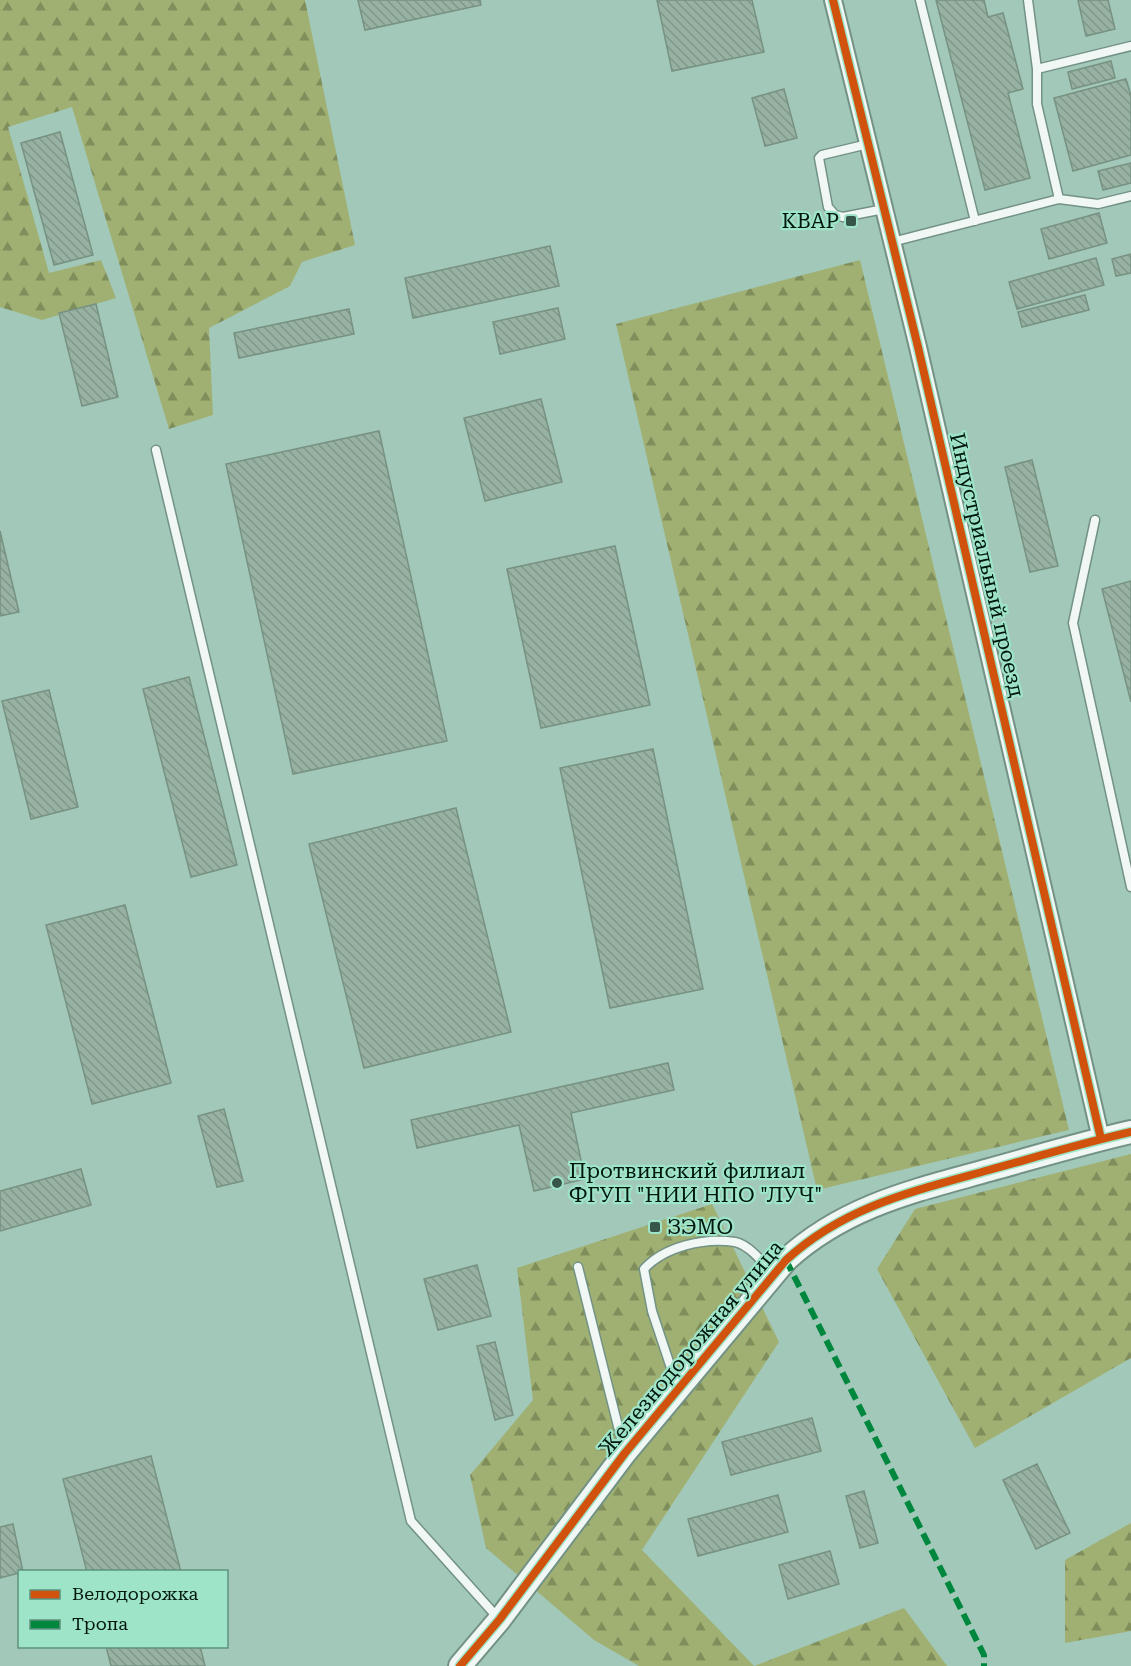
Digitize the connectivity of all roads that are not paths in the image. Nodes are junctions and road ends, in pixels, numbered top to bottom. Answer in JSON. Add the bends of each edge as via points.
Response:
{"nodes":[{"id":1,"x":833,"y":0,"type":"edge"},
{"id":2,"x":920,"y":0,"type":"edge"},
{"id":3,"x":1028,"y":0,"type":"edge"},
{"id":4,"x":1131,"y":46,"type":"edge"},
{"id":5,"x":1036,"y":69,"type":"junction"},
{"id":6,"x":868,"y":144,"type":"junction"},
{"id":7,"x":1131,"y":196,"type":"edge"},
{"id":8,"x":1059,"y":199,"type":"junction"},
{"id":9,"x":884,"y":209,"type":"junction"},
{"id":10,"x":975,"y":220,"type":"junction"},
{"id":11,"x":892,"y":242,"type":"junction"},
{"id":12,"x":156,"y":450,"type":"dead end"},
{"id":13,"x":1095,"y":520,"type":"dead end"},
{"id":14,"x":1131,"y":887,"type":"edge"},
{"id":15,"x":1131,"y":1132,"type":"edge"},
{"id":16,"x":1101,"y":1139,"type":"junction"},
{"id":17,"x":578,"y":1267,"type":"dead end"},
{"id":18,"x":773,"y":1276,"type":"junction"},
{"id":19,"x":678,"y":1389,"type":"junction"},
{"id":20,"x":625,"y":1453,"type":"junction"},
{"id":21,"x":500,"y":1620,"type":"junction"},
{"id":22,"x":460,"y":1666,"type":"edge"}],
"edges":[{"from":1,"to":6,"type":"street","name":"Индустриальный проезд"},
{"from":2,"to":10,"type":"lane"},
{"from":3,"to":5,"type":"lane"},
{"from":4,"to":5,"type":"lane"},
{"from":5,"to":8,"type":"lane","via":[[1037,104]]},
{"from":6,"to":9,"type":"street","name":"Индустриальный проезд"},
{"from":6,"to":9,"type":"lane","via":[[819,158],[828,207],[843,217]]},
{"from":7,"to":8,"type":"lane","via":[[1098,204]]},
{"from":8,"to":10,"type":"lane"},
{"from":9,"to":11,"type":"street","name":"Индустриальный проезд"},
{"from":10,"to":11,"type":"lane"},
{"from":11,"to":16,"type":"street","name":"Индустриальный проезд"},
{"from":12,"to":21,"type":"lane","via":[[411,1521]]},
{"from":13,"to":14,"type":"lane","via":[[1073,623]]},
{"from":15,"to":16,"type":"street","name":"Железнодорожная улица"},
{"from":16,"to":18,"type":"street","name":"Железнодорожная улица","via":[[891,1197],[840,1220],[807,1241]]},
{"from":17,"to":20,"type":"lane"},
{"from":18,"to":19,"type":"street","name":"Железнодорожная улица"},
{"from":18,"to":19,"type":"lane","via":[[760,1258],[736,1242],[691,1244],[655,1257],[644,1269],[652,1311]]},
{"from":19,"to":20,"type":"street","name":"Железнодорожная улица"},
{"from":20,"to":21,"type":"street","name":"Железнодорожная улица"},
{"from":21,"to":22,"type":"street","name":"Железнодорожная улица"}]}
